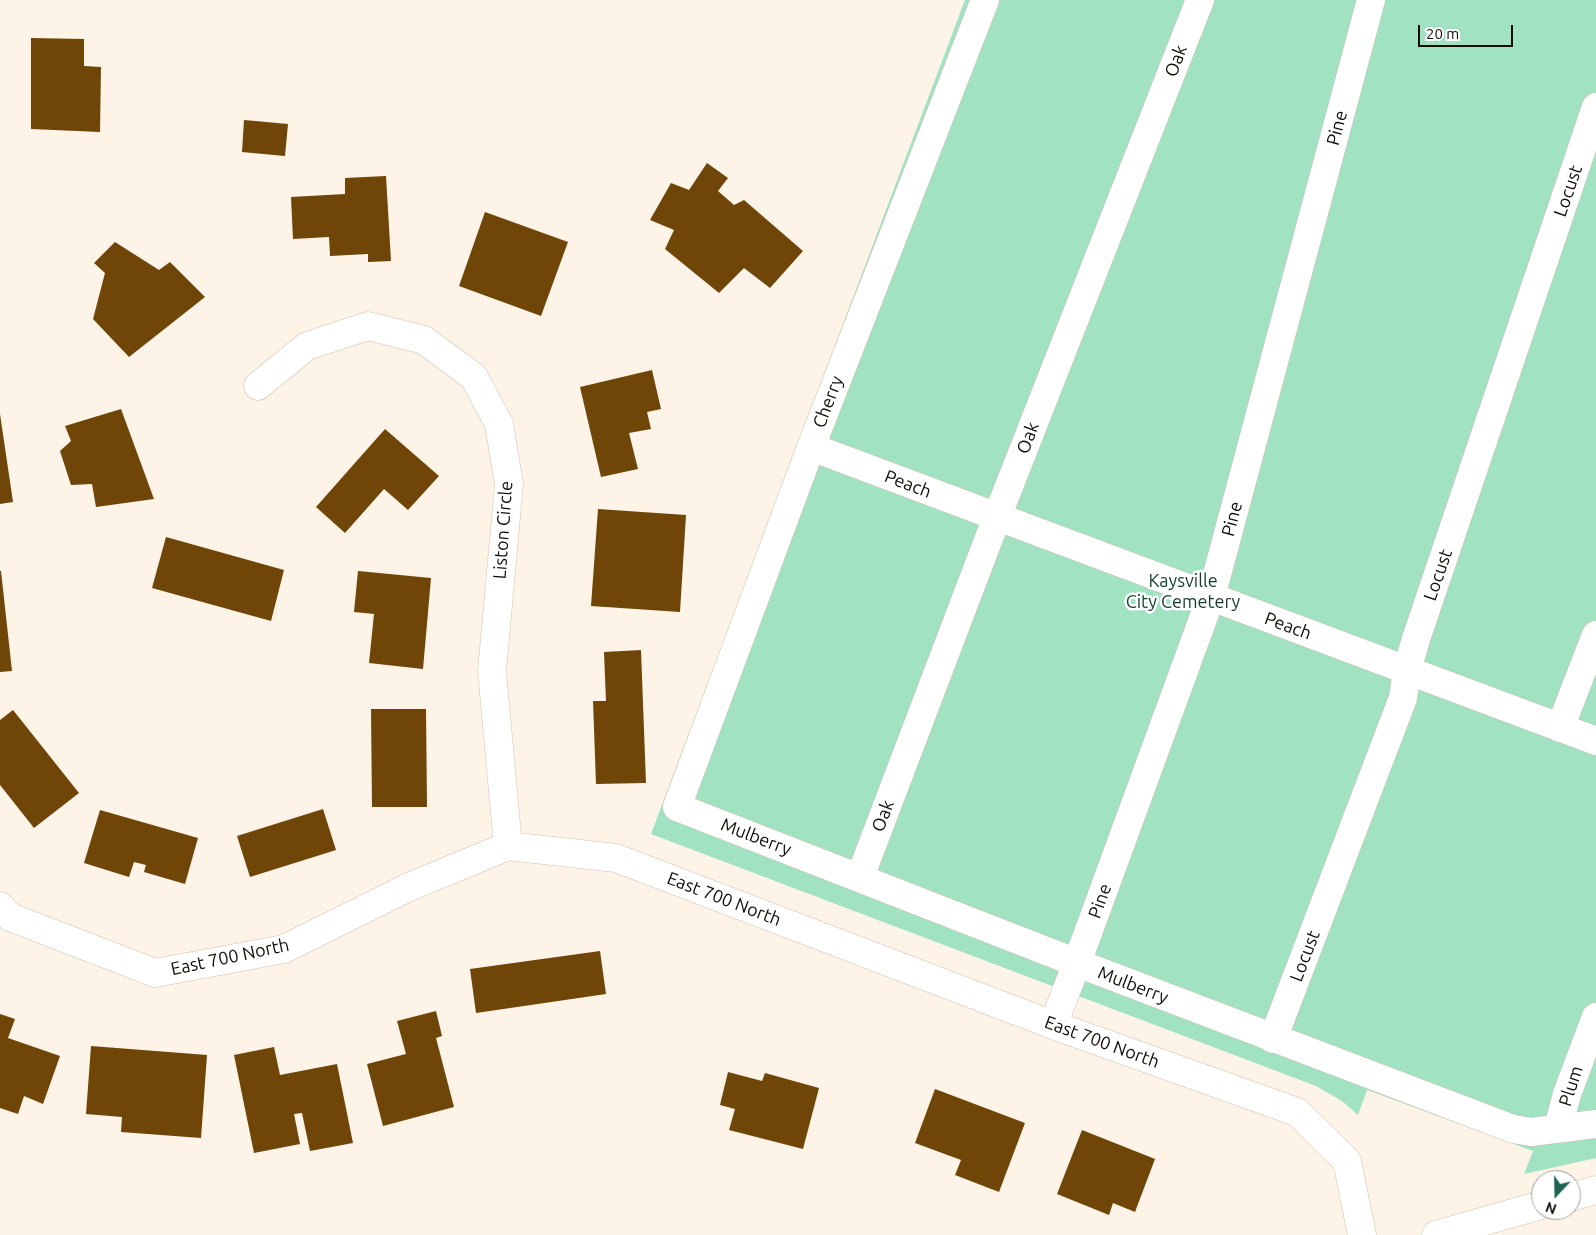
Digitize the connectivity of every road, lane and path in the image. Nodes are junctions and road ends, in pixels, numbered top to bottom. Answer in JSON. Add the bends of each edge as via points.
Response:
{"nodes":[{"id":1,"x":985,"y":0,"type":"edge"},
{"id":2,"x":1200,"y":0,"type":"edge"},
{"id":3,"x":1371,"y":0,"type":"edge"},
{"id":4,"x":1596,"y":108,"type":"edge"},
{"id":5,"x":258,"y":386,"type":"dead end"},
{"id":6,"x":811,"y":447,"type":"junction"},
{"id":7,"x":997,"y":517,"type":"junction"},
{"id":8,"x":1211,"y":597,"type":"junction"},
{"id":9,"x":1596,"y":634,"type":"edge"},
{"id":10,"x":1406,"y":670,"type":"junction"},
{"id":11,"x":1560,"y":728,"type":"junction"},
{"id":12,"x":1596,"y":742,"type":"edge"},
{"id":13,"x":676,"y":807,"type":"joint"},
{"id":14,"x":508,"y":846,"type":"junction"},
{"id":15,"x":860,"y":877,"type":"junction"},
{"id":16,"x":5,"y":912,"type":"edge"},
{"id":17,"x":1077,"y":963,"type":"junction"},
{"id":18,"x":1596,"y":1017,"type":"edge"},
{"id":19,"x":1053,"y":1025,"type":"junction"},
{"id":20,"x":1273,"y":1039,"type":"junction"},
{"id":21,"x":1596,"y":1124,"type":"edge"},
{"id":22,"x":1558,"y":1128,"type":"junction"},
{"id":23,"x":1596,"y":1190,"type":"edge"},
{"id":24,"x":1581,"y":1194,"type":"edge"},
{"id":25,"x":1531,"y":1208,"type":"edge"},
{"id":26,"x":1362,"y":1235,"type":"edge"},
{"id":27,"x":1436,"y":1235,"type":"edge"}],
"edges":[{"from":1,"to":6,"type":"street","name":"Cherry"},
{"from":2,"to":7,"type":"street","name":"Oak"},
{"from":3,"to":8,"type":"street","name":"Pine"},
{"from":4,"to":10,"type":"street","name":"Locust"},
{"from":5,"to":14,"type":"street","name":"Liston Circle","via":[[307,346],[368,326],[424,340],[474,377],[499,424],[508,484],[492,671]]},
{"from":6,"to":7,"type":"street","name":"Peach"},
{"from":6,"to":13,"type":"street","name":"Cherry"},
{"from":7,"to":8,"type":"street","name":"Peach"},
{"from":7,"to":15,"type":"street","name":"Oak"},
{"from":8,"to":10,"type":"street","name":"Peach"},
{"from":8,"to":17,"type":"street","name":"Pine"},
{"from":9,"to":11,"type":"street"},
{"from":10,"to":11,"type":"street","name":"Peach"},
{"from":10,"to":20,"type":"street","name":"Locust","via":[[1403,698]]},
{"from":11,"to":12,"type":"street","name":"Peach"},
{"from":13,"to":15,"type":"street","name":"Mulberry"},
{"from":14,"to":16,"type":"street","name":"East 700 North","via":[[409,887],[284,949],[155,973]]},
{"from":14,"to":19,"type":"street","name":"East 700 North","via":[[616,858]]},
{"from":15,"to":17,"type":"street","name":"Mulberry"},
{"from":17,"to":19,"type":"street","name":"Pine"},
{"from":17,"to":20,"type":"street","name":"Mulberry"},
{"from":18,"to":22,"type":"street","name":"Plum"},
{"from":19,"to":26,"type":"street","name":"East 700 North","via":[[1297,1112],[1347,1161]]},
{"from":20,"to":22,"type":"street","name":"Mulberry","via":[[1513,1129],[1530,1132]]},
{"from":21,"to":22,"type":"street","name":"Mulberry"},
{"from":23,"to":24,"type":"street"},
{"from":25,"to":27,"type":"street"}]}
